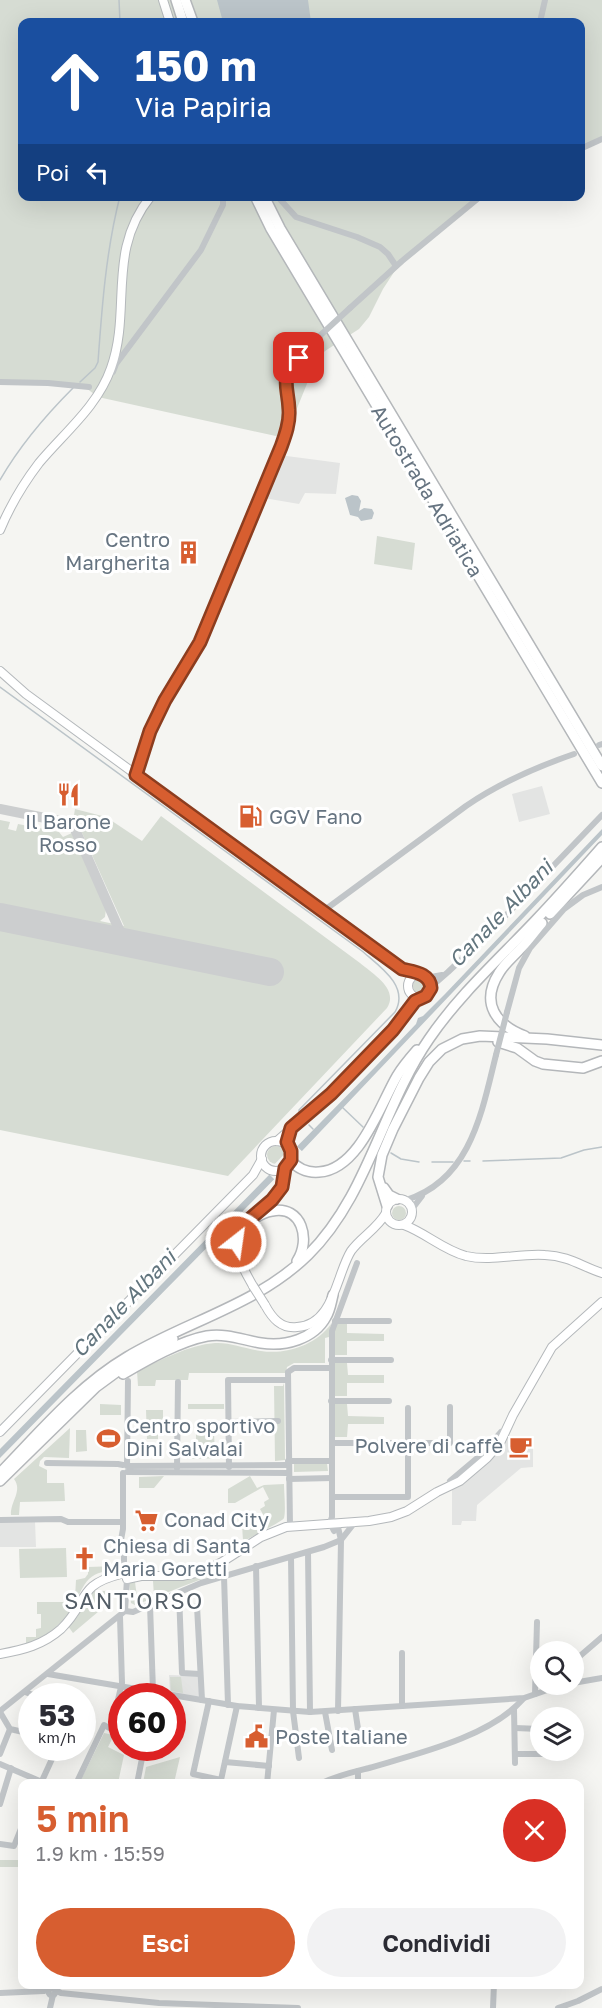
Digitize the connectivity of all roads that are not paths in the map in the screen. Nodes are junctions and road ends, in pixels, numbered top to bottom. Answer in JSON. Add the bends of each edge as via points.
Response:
{"nodes":[{"id":1,"x":163,"y":0,"type":"edge"},
{"id":2,"x":176,"y":0,"type":"edge"},
{"id":3,"x":185,"y":0,"type":"edge"},
{"id":4,"x":545,"y":0,"type":"edge"},
{"id":5,"x":169,"y":18,"type":"edge"},
{"id":6,"x":182,"y":18,"type":"edge"},
{"id":7,"x":192,"y":18,"type":"edge"},
{"id":8,"x":541,"y":18,"type":"edge"},
{"id":9,"x":602,"y":140,"type":"edge"},
{"id":10,"x":585,"y":147,"type":"edge"},
{"id":11,"x":148,"y":201,"type":"edge"},
{"id":12,"x":223,"y":201,"type":"edge"},
{"id":13,"x":258,"y":201,"type":"edge"},
{"id":14,"x":266,"y":201,"type":"edge"},
{"id":15,"x":282,"y":201,"type":"edge"},
{"id":16,"x":475,"y":201,"type":"edge"},
{"id":17,"x":396,"y":266,"type":"junction"},
{"id":18,"x":0,"y":382,"type":"edge"},
{"id":19,"x":89,"y":387,"type":"dead end"},
{"id":20,"x":100,"y":396,"type":"dead end"},
{"id":21,"x":0,"y":530,"type":"edge"},
{"id":22,"x":0,"y":671,"type":"edge"},
{"id":23,"x":574,"y":754,"type":"dead end"},
{"id":24,"x":140,"y":758,"type":"junction"},
{"id":25,"x":602,"y":766,"type":"edge"},
{"id":26,"x":126,"y":767,"type":"junction"},
{"id":27,"x":136,"y":775,"type":"junction"},
{"id":28,"x":602,"y":783,"type":"edge"},
{"id":29,"x":602,"y":815,"type":"edge"},
{"id":30,"x":602,"y":847,"type":"edge"},
{"id":31,"x":602,"y":858,"type":"edge"},
{"id":32,"x":602,"y":887,"type":"edge"},
{"id":33,"x":322,"y":912,"type":"junction"},
{"id":34,"x":542,"y":923,"type":"junction"},
{"id":35,"x":402,"y":969,"type":"junction"},
{"id":36,"x":448,"y":972,"type":"junction"},
{"id":37,"x":422,"y":975,"type":"junction"},
{"id":38,"x":432,"y":986,"type":"junction"},
{"id":39,"x":409,"y":991,"type":"junction"},
{"id":40,"x":419,"y":998,"type":"junction"},
{"id":41,"x":405,"y":1016,"type":"junction"},
{"id":42,"x":429,"y":1038,"type":"junction"},
{"id":43,"x":530,"y":1038,"type":"junction"},
{"id":44,"x":602,"y":1045,"type":"edge"},
{"id":45,"x":602,"y":1061,"type":"edge"},
{"id":46,"x":291,"y":1128,"type":"junction"},
{"id":47,"x":277,"y":1141,"type":"junction"},
{"id":48,"x":288,"y":1147,"type":"junction"},
{"id":49,"x":262,"y":1159,"type":"junction"},
{"id":50,"x":281,"y":1167,"type":"junction"},
{"id":51,"x":253,"y":1175,"type":"junction"},
{"id":52,"x":424,"y":1193,"type":"junction"},
{"id":53,"x":402,"y":1200,"type":"junction"},
{"id":54,"x":386,"y":1210,"type":"junction"},
{"id":55,"x":413,"y":1212,"type":"junction"},
{"id":56,"x":400,"y":1225,"type":"junction"},
{"id":57,"x":373,"y":1230,"type":"junction"},
{"id":58,"x":239,"y":1231,"type":"junction"},
{"id":59,"x":427,"y":1236,"type":"junction"},
{"id":60,"x":357,"y":1263,"type":"dead end"},
{"id":61,"x":600,"y":1274,"type":"edge"},
{"id":62,"x":284,"y":1276,"type":"junction"},
{"id":63,"x":333,"y":1295,"type":"junction"},
{"id":64,"x":602,"y":1302,"type":"edge"},
{"id":65,"x":335,"y":1321,"type":"junction"},
{"id":66,"x":389,"y":1321,"type":"dead end"},
{"id":67,"x":331,"y":1360,"type":"junction"},
{"id":68,"x":391,"y":1360,"type":"dead end"},
{"id":69,"x":331,"y":1368,"type":"junction"},
{"id":70,"x":288,"y":1380,"type":"junction"},
{"id":71,"x":128,"y":1381,"type":"dead end"},
{"id":72,"x":178,"y":1382,"type":"dead end"},
{"id":73,"x":83,"y":1399,"type":"junction"},
{"id":74,"x":332,"y":1401,"type":"junction"},
{"id":75,"x":389,"y":1401,"type":"dead end"},
{"id":76,"x":450,"y":1407,"type":"dead end"},
{"id":77,"x":408,"y":1408,"type":"dead end"},
{"id":78,"x":278,"y":1421,"type":"dead end"},
{"id":79,"x":229,"y":1422,"type":"junction"},
{"id":80,"x":0,"y":1432,"type":"edge"},
{"id":81,"x":501,"y":1432,"type":"dead end"},
{"id":82,"x":332,"y":1443,"type":"junction"},
{"id":83,"x":408,"y":1443,"type":"junction"},
{"id":84,"x":481,"y":1459,"type":"junction"},
{"id":85,"x":332,"y":1461,"type":"junction"},
{"id":86,"x":47,"y":1463,"type":"dead end"},
{"id":87,"x":229,"y":1465,"type":"junction"},
{"id":88,"x":125,"y":1468,"type":"junction"},
{"id":89,"x":177,"y":1469,"type":"junction"},
{"id":90,"x":288,"y":1469,"type":"junction"},
{"id":91,"x":0,"y":1473,"type":"edge"},
{"id":92,"x":229,"y":1473,"type":"junction"},
{"id":93,"x":332,"y":1478,"type":"junction"},
{"id":94,"x":0,"y":1481,"type":"edge"},
{"id":95,"x":450,"y":1481,"type":"dead end"},
{"id":96,"x":332,"y":1497,"type":"junction"},
{"id":97,"x":0,"y":1520,"type":"edge"},
{"id":98,"x":355,"y":1522,"type":"junction"},
{"id":99,"x":123,"y":1525,"type":"junction"},
{"id":100,"x":334,"y":1526,"type":"junction"},
{"id":101,"x":290,"y":1527,"type":"junction"},
{"id":102,"x":341,"y":1540,"type":"junction"},
{"id":103,"x":309,"y":1552,"type":"junction"},
{"id":104,"x":291,"y":1557,"type":"junction"},
{"id":105,"x":256,"y":1566,"type":"junction"},
{"id":106,"x":124,"y":1576,"type":"junction"},
{"id":107,"x":224,"y":1576,"type":"junction"},
{"id":108,"x":179,"y":1593,"type":"junction"},
{"id":109,"x":150,"y":1605,"type":"junction"},
{"id":110,"x":197,"y":1606,"type":"dead end"},
{"id":111,"x":126,"y":1611,"type":"junction"},
{"id":112,"x":120,"y":1617,"type":"junction"},
{"id":113,"x":537,"y":1622,"type":"dead end"},
{"id":114,"x":602,"y":1637,"type":"edge"},
{"id":115,"x":536,"y":1641,"type":"edge"},
{"id":116,"x":402,"y":1653,"type":"dead end"},
{"id":117,"x":584,"y":1653,"type":"edge"},
{"id":118,"x":0,"y":1654,"type":"edge"},
{"id":119,"x":48,"y":1674,"type":"junction"},
{"id":120,"x":200,"y":1674,"type":"junction"},
{"id":121,"x":602,"y":1678,"type":"edge"},
{"id":122,"x":584,"y":1681,"type":"edge"},
{"id":123,"x":36,"y":1683,"type":"edge"},
{"id":124,"x":121,"y":1683,"type":"edge"},
{"id":125,"x":154,"y":1683,"type":"edge"},
{"id":126,"x":108,"y":1684,"type":"edge"},
{"id":127,"x":532,"y":1695,"type":"edge"},
{"id":128,"x":18,"y":1697,"type":"edge"},
{"id":129,"x":186,"y":1697,"type":"edge"},
{"id":130,"x":524,"y":1698,"type":"junction"},
{"id":131,"x":206,"y":1700,"type":"junction"},
{"id":132,"x":228,"y":1705,"type":"junction"},
{"id":133,"x":237,"y":1706,"type":"junction"},
{"id":134,"x":402,"y":1706,"type":"junction"},
{"id":135,"x":259,"y":1708,"type":"junction"},
{"id":136,"x":355,"y":1709,"type":"junction"},
{"id":137,"x":514,"y":1709,"type":"junction"},
{"id":138,"x":274,"y":1710,"type":"junction"},
{"id":139,"x":0,"y":1711,"type":"edge"},
{"id":140,"x":293,"y":1711,"type":"junction"},
{"id":141,"x":338,"y":1711,"type":"junction"},
{"id":142,"x":310,"y":1712,"type":"junction"},
{"id":143,"x":325,"y":1712,"type":"junction"},
{"id":144,"x":108,"y":1727,"type":"edge"},
{"id":145,"x":515,"y":1728,"type":"junction"},
{"id":146,"x":10,"y":1729,"type":"junction"},
{"id":147,"x":530,"y":1729,"type":"edge"},
{"id":148,"x":18,"y":1731,"type":"edge"},
{"id":149,"x":360,"y":1742,"type":"dead end"},
{"id":150,"x":332,"y":1750,"type":"dead end"},
{"id":151,"x":0,"y":1754,"type":"edge"},
{"id":152,"x":515,"y":1754,"type":"junction"},
{"id":153,"x":530,"y":1754,"type":"edge"},
{"id":154,"x":299,"y":1758,"type":"dead end"},
{"id":155,"x":51,"y":1761,"type":"edge"},
{"id":156,"x":141,"y":1761,"type":"edge"},
{"id":157,"x":225,"y":1762,"type":"junction"},
{"id":158,"x":515,"y":1763,"type":"dead end"},
{"id":159,"x":0,"y":1764,"type":"edge"},
{"id":160,"x":268,"y":1766,"type":"junction"},
{"id":161,"x":11,"y":1768,"type":"junction"},
{"id":162,"x":358,"y":1771,"type":"junction"},
{"id":163,"x":33,"y":1779,"type":"edge"},
{"id":164,"x":43,"y":1779,"type":"edge"},
{"id":165,"x":78,"y":1779,"type":"edge"},
{"id":166,"x":138,"y":1779,"type":"edge"},
{"id":167,"x":217,"y":1779,"type":"edge"},
{"id":168,"x":221,"y":1779,"type":"edge"},
{"id":169,"x":267,"y":1779,"type":"edge"},
{"id":170,"x":335,"y":1779,"type":"edge"},
{"id":171,"x":358,"y":1779,"type":"edge"},
{"id":172,"x":0,"y":1803,"type":"edge"},
{"id":173,"x":18,"y":1836,"type":"edge"},
{"id":174,"x":0,"y":1844,"type":"edge"},
{"id":175,"x":30,"y":1989,"type":"edge"},
{"id":176,"x":494,"y":1989,"type":"edge"},
{"id":177,"x":602,"y":1989,"type":"edge"},
{"id":178,"x":53,"y":1991,"type":"edge"},
{"id":179,"x":29,"y":1992,"type":"junction"},
{"id":180,"x":1,"y":1995,"type":"edge"},
{"id":181,"x":159,"y":2006,"type":"edge"},
{"id":182,"x":196,"y":2006,"type":"edge"},
{"id":183,"x":260,"y":2007,"type":"edge"},
{"id":184,"x":50,"y":2008,"type":"edge"},
{"id":185,"x":293,"y":2008,"type":"edge"},
{"id":186,"x":298,"y":2008,"type":"edge"},
{"id":187,"x":494,"y":2008,"type":"edge"},
{"id":188,"x":558,"y":2008,"type":"edge"}],
"edges":[{"from":1,"to":5,"type":"main road"},
{"from":2,"to":6,"type":"highway"},
{"from":3,"to":7,"type":"highway"},
{"from":4,"to":8,"type":"street"},
{"from":9,"to":10,"type":"street"},
{"from":11,"to":21,"type":"main road","via":[[125,250],[117,347],[107,378],[89,406],[29,476]]},
{"from":12,"to":20,"type":"street","via":[[201,250],[116,364]]},
{"from":13,"to":28,"type":"highway","name":"Autostrada Adriatica"},
{"from":14,"to":25,"type":"highway","name":"Autostrada Adriatica"},
{"from":15,"to":17,"type":"street","via":[[296,217],[380,247]]},
{"from":16,"to":17,"type":"street"},
{"from":17,"to":24,"type":"street","bridge":true,"via":[[313,342],[287,373],[289,410],[281,447],[200,642],[165,700]]},
{"from":18,"to":19,"type":"street"},
{"from":22,"to":26,"type":"main road"},
{"from":23,"to":33,"type":"street","via":[[490,790]]},
{"from":24,"to":26,"type":"street"},
{"from":24,"to":27,"type":"street"},
{"from":26,"to":27,"type":"main road"},
{"from":27,"to":33,"type":"main road"},
{"from":29,"to":36,"type":"street"},
{"from":30,"to":42,"type":"highway","via":[[471,987]]},
{"from":31,"to":34,"type":"highway"},
{"from":32,"to":52,"type":"street","bridge":true,"via":[[564,909],[528,950],[518,972],[481,1116],[470,1144],[457,1164]]},
{"from":33,"to":35,"type":"main road"},
{"from":34,"to":43,"type":"highway","via":[[500,971],[492,993],[500,1022]]},
{"from":34,"to":73,"type":"highway","via":[[469,998],[437,1038],[405,1092],[355,1200],[314,1255],[271,1291],[139,1357]]},
{"from":35,"to":37,"type":"main road"},
{"from":35,"to":39,"type":"main road"},
{"from":36,"to":37,"type":"street","via":[[431,977]]},
{"from":36,"to":38,"type":"street"},
{"from":37,"to":38,"type":"main road"},
{"from":37,"to":39,"type":"main road","via":[[411,978]]},
{"from":38,"to":40,"type":"main road","via":[[428,995]]},
{"from":39,"to":40,"type":"main road"},
{"from":39,"to":41,"type":"main road"},
{"from":40,"to":41,"type":"main road"},
{"from":41,"to":46,"type":"main road","via":[[331,1094]]},
{"from":42,"to":50,"type":"highway","via":[[404,1065],[363,1139],[344,1161],[328,1171]]},
{"from":42,"to":62,"type":"highway","via":[[400,1089],[339,1218],[312,1251]]},
{"from":43,"to":44,"type":"highway"},
{"from":43,"to":54,"type":"highway","via":[[468,1037],[449,1044],[431,1059],[381,1158],[379,1180]]},
{"from":45,"to":53,"type":"highway","via":[[583,1068],[543,1064],[511,1045],[486,1042],[465,1044],[445,1053],[425,1073],[386,1152],[382,1182],[388,1194]]},
{"from":46,"to":47,"type":"main road"},
{"from":46,"to":48,"type":"main road"},
{"from":47,"to":48,"type":"main road"},
{"from":47,"to":49,"type":"main road","via":[[265,1146]]},
{"from":48,"to":50,"type":"main road","via":[[291,1151]]},
{"from":49,"to":50,"type":"main road"},
{"from":49,"to":51,"type":"main road"},
{"from":50,"to":51,"type":"main road"},
{"from":50,"to":58,"type":"main road","via":[[283,1185]]},
{"from":51,"to":80,"type":"main road"},
{"from":52,"to":53,"type":"street"},
{"from":52,"to":55,"type":"street"},
{"from":53,"to":54,"type":"main road","via":[[393,1200]]},
{"from":53,"to":55,"type":"main road"},
{"from":54,"to":56,"type":"main road","via":[[389,1221]]},
{"from":54,"to":57,"type":"main road"},
{"from":55,"to":56,"type":"main road","via":[[408,1223]]},
{"from":55,"to":59,"type":"main road","via":[[415,1222]]},
{"from":56,"to":57,"type":"main road"},
{"from":56,"to":59,"type":"main road"},
{"from":57,"to":63,"type":"main road","via":[[353,1249]]},
{"from":58,"to":62,"type":"highway","via":[[272,1211],[284,1211],[296,1218],[303,1229],[304,1246]]},
{"from":58,"to":63,"type":"main road","bridge":true,"via":[[238,1257],[278,1323],[290,1327],[308,1325],[320,1316]]},
{"from":59,"to":61,"type":"main road","via":[[472,1257],[550,1255],[575,1261]]},
{"from":60,"to":65,"type":"street"},
{"from":62,"to":91,"type":"highway","via":[[248,1299],[152,1343],[108,1369],[66,1405]]},
{"from":63,"to":73,"type":"highway","via":[[323,1322],[301,1338],[270,1344],[223,1335],[202,1337],[132,1369]]},
{"from":64,"to":84,"type":"main road","via":[[552,1347],[501,1441]]},
{"from":65,"to":66,"type":"street"},
{"from":65,"to":67,"type":"street"},
{"from":67,"to":68,"type":"street"},
{"from":67,"to":69,"type":"street"},
{"from":69,"to":70,"type":"street","via":[[294,1368],[288,1372]]},
{"from":69,"to":74,"type":"street"},
{"from":70,"to":79,"type":"street","via":[[228,1380]]},
{"from":70,"to":90,"type":"street"},
{"from":71,"to":88,"type":"street","via":[[129,1458]]},
{"from":72,"to":89,"type":"street"},
{"from":73,"to":94,"type":"highway"},
{"from":74,"to":75,"type":"street"},
{"from":74,"to":82,"type":"street"},
{"from":76,"to":83,"type":"street","via":[[450,1443]]},
{"from":77,"to":83,"type":"street"},
{"from":78,"to":79,"type":"street"},
{"from":79,"to":87,"type":"street"},
{"from":81,"to":84,"type":"street"},
{"from":82,"to":83,"type":"street"},
{"from":82,"to":85,"type":"street"},
{"from":83,"to":96,"type":"street","via":[[408,1497]]},
{"from":84,"to":95,"type":"street"},
{"from":84,"to":98,"type":"main road","via":[[462,1480],[405,1512]]},
{"from":85,"to":90,"type":"street"},
{"from":85,"to":93,"type":"street"},
{"from":86,"to":88,"type":"street","via":[[118,1464]]},
{"from":87,"to":89,"type":"street"},
{"from":87,"to":90,"type":"street"},
{"from":87,"to":92,"type":"street"},
{"from":88,"to":89,"type":"street"},
{"from":88,"to":99,"type":"street"},
{"from":89,"to":92,"type":"street"},
{"from":90,"to":92,"type":"street"},
{"from":90,"to":93,"type":"street"},
{"from":90,"to":101,"type":"street"},
{"from":93,"to":96,"type":"street"},
{"from":96,"to":100,"type":"street"},
{"from":97,"to":99,"type":"street","via":[[61,1519]]},
{"from":98,"to":100,"type":"main road"},
{"from":98,"to":102,"type":"street"},
{"from":99,"to":106,"type":"street"},
{"from":100,"to":101,"type":"main road"},
{"from":100,"to":102,"type":"street"},
{"from":101,"to":106,"type":"main road","via":[[264,1536],[204,1571],[175,1577]]},
{"from":102,"to":103,"type":"street"},
{"from":102,"to":141,"type":"street"},
{"from":103,"to":104,"type":"street"},
{"from":103,"to":142,"type":"street"},
{"from":104,"to":105,"type":"street"},
{"from":104,"to":140,"type":"street"},
{"from":105,"to":107,"type":"street"},
{"from":105,"to":135,"type":"street"},
{"from":106,"to":111,"type":"street"},
{"from":106,"to":118,"type":"main road","via":[[97,1581],[53,1635],[32,1647]]},
{"from":107,"to":108,"type":"street"},
{"from":107,"to":132,"type":"street"},
{"from":108,"to":109,"type":"street"},
{"from":108,"to":120,"type":"street","via":[[182,1673]]},
{"from":109,"to":111,"type":"street"},
{"from":109,"to":125,"type":"street"},
{"from":110,"to":120,"type":"street"},
{"from":111,"to":112,"type":"street"},
{"from":112,"to":119,"type":"street"},
{"from":112,"to":124,"type":"street"},
{"from":113,"to":115,"type":"street"},
{"from":114,"to":117,"type":"street"},
{"from":116,"to":134,"type":"street"},
{"from":119,"to":123,"type":"street"},
{"from":119,"to":126,"type":"street"},
{"from":120,"to":131,"type":"street"},
{"from":121,"to":122,"type":"street"},
{"from":127,"to":130,"type":"street"},
{"from":128,"to":139,"type":"street"},
{"from":129,"to":131,"type":"street"},
{"from":130,"to":134,"type":"street"},
{"from":130,"to":137,"type":"street"},
{"from":131,"to":132,"type":"street"},
{"from":131,"to":167,"type":"street","via":[[193,1773]]},
{"from":132,"to":133,"type":"street"},
{"from":133,"to":135,"type":"street"},
{"from":133,"to":157,"type":"street"},
{"from":134,"to":136,"type":"street"},
{"from":135,"to":138,"type":"street"},
{"from":136,"to":141,"type":"street"},
{"from":136,"to":149,"type":"street"},
{"from":137,"to":145,"type":"street"},
{"from":137,"to":162,"type":"street","via":[[449,1743]]},
{"from":138,"to":140,"type":"street"},
{"from":138,"to":160,"type":"street"},
{"from":139,"to":146,"type":"street"},
{"from":140,"to":142,"type":"street"},
{"from":140,"to":154,"type":"street"},
{"from":141,"to":143,"type":"street"},
{"from":142,"to":143,"type":"street"},
{"from":143,"to":150,"type":"street"},
{"from":144,"to":165,"type":"street","via":[[104,1725]]},
{"from":145,"to":147,"type":"street"},
{"from":145,"to":152,"type":"street"},
{"from":146,"to":148,"type":"street"},
{"from":146,"to":151,"type":"street"},
{"from":152,"to":153,"type":"street"},
{"from":152,"to":158,"type":"street"},
{"from":155,"to":164,"type":"street"},
{"from":156,"to":166,"type":"street"},
{"from":157,"to":160,"type":"street"},
{"from":157,"to":168,"type":"street"},
{"from":159,"to":161,"type":"street"},
{"from":160,"to":169,"type":"street"},
{"from":161,"to":163,"type":"street"},
{"from":161,"to":172,"type":"street"},
{"from":162,"to":170,"type":"street"},
{"from":162,"to":171,"type":"street"},
{"from":173,"to":174,"type":"street","via":[[14,1846]]},
{"from":175,"to":179,"type":"street"},
{"from":176,"to":187,"type":"street"},
{"from":177,"to":188,"type":"street"},
{"from":178,"to":179,"type":"street"},
{"from":178,"to":181,"type":"street"},
{"from":178,"to":184,"type":"street"},
{"from":179,"to":180,"type":"street"},
{"from":181,"to":182,"type":"street"},
{"from":182,"to":183,"type":"street"},
{"from":183,"to":185,"type":"street"},
{"from":185,"to":186,"type":"street"}]}
